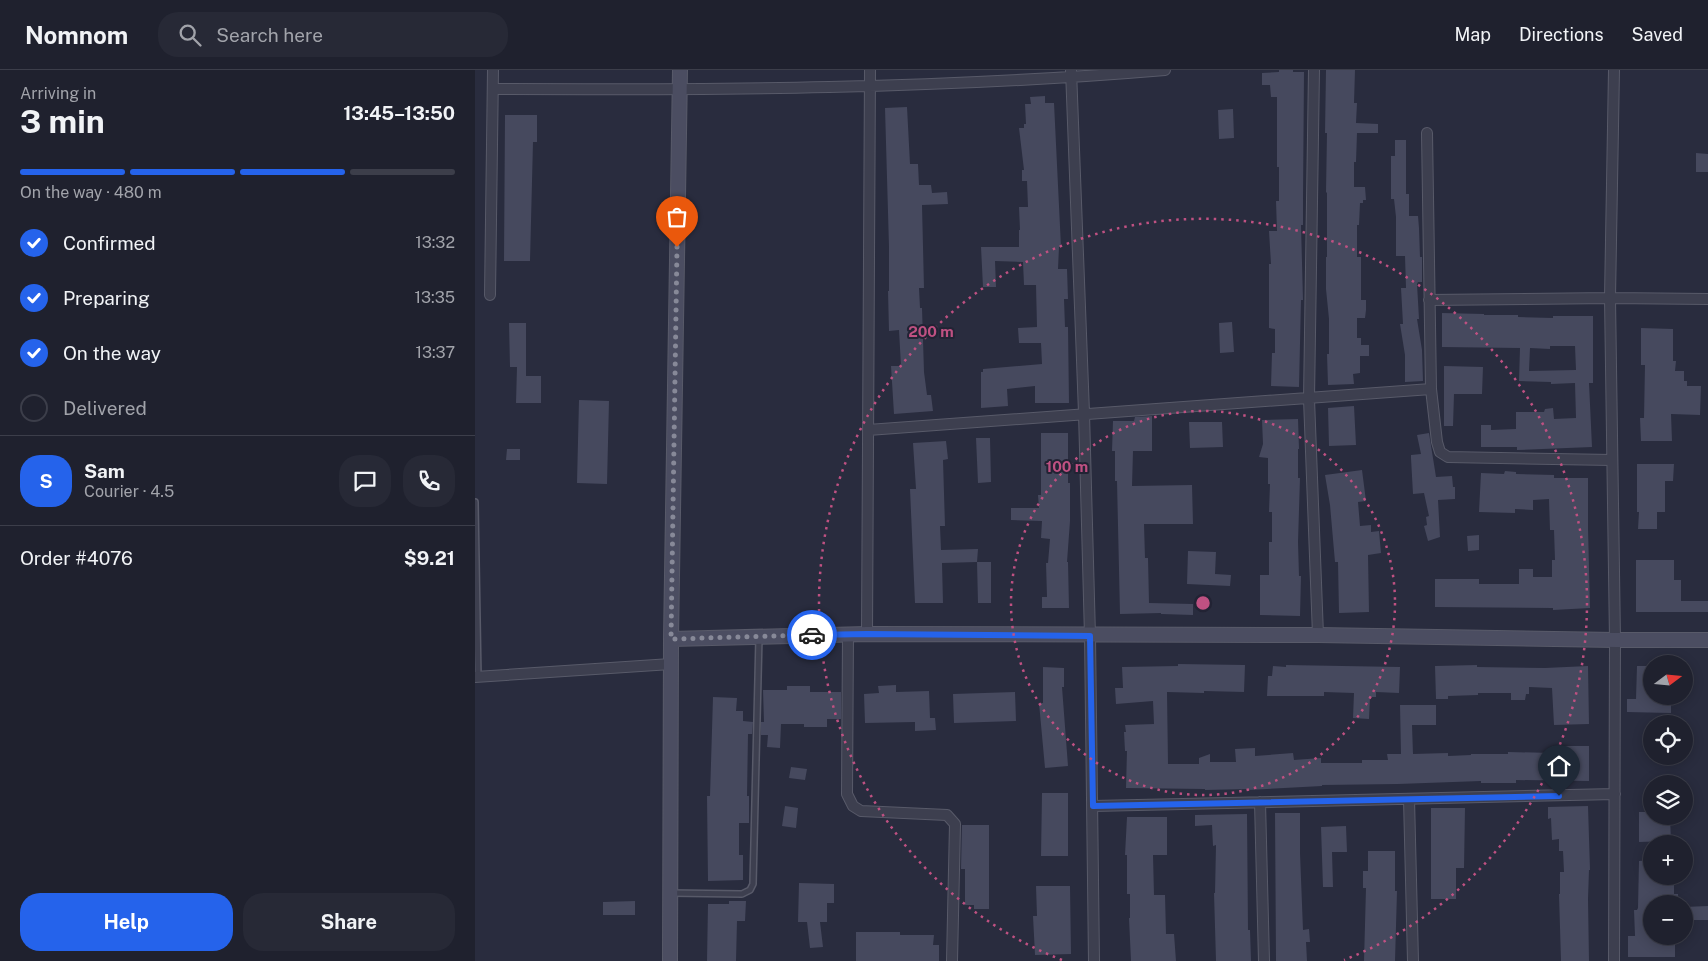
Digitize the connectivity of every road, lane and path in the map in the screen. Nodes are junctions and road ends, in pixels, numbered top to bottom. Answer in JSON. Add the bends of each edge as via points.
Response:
{"nodes":[{"id":1,"x":493,"y":70,"type":"edge"},
{"id":2,"x":680,"y":70,"type":"edge"},
{"id":3,"x":870,"y":70,"type":"edge"},
{"id":4,"x":1165,"y":70,"type":"edge"},
{"id":5,"x":1314,"y":70,"type":"edge"},
{"id":6,"x":1614,"y":70,"type":"edge"},
{"id":7,"x":1071,"y":74,"type":"edge"},
{"id":8,"x":869,"y":87,"type":"junction"},
{"id":9,"x":493,"y":90,"type":"junction"},
{"id":10,"x":680,"y":90,"type":"junction"},
{"id":11,"x":1427,"y":133,"type":"dead end"},
{"id":12,"x":490,"y":295,"type":"dead end"},
{"id":13,"x":1610,"y":298,"type":"junction"},
{"id":14,"x":1708,"y":299,"type":"edge"},
{"id":15,"x":1429,"y":300,"type":"junction"},
{"id":16,"x":1431,"y":389,"type":"junction"},
{"id":17,"x":1309,"y":399,"type":"junction"},
{"id":18,"x":1084,"y":413,"type":"junction"},
{"id":19,"x":868,"y":430,"type":"junction"},
{"id":20,"x":1612,"y":460,"type":"junction"},
{"id":21,"x":475,"y":502,"type":"edge"},
{"id":22,"x":849,"y":634,"type":"junction"},
{"id":23,"x":867,"y":634,"type":"junction"},
{"id":24,"x":1318,"y":635,"type":"junction"},
{"id":25,"x":1090,"y":636,"type":"junction"},
{"id":26,"x":759,"y":637,"type":"junction"},
{"id":27,"x":671,"y":639,"type":"junction"},
{"id":28,"x":1615,"y":640,"type":"junction"},
{"id":29,"x":1708,"y":640,"type":"edge"},
{"id":30,"x":671,"y":664,"type":"junction"},
{"id":31,"x":477,"y":677,"type":"edge"},
{"id":32,"x":1615,"y":794,"type":"junction"},
{"id":33,"x":1409,"y":799,"type":"junction"},
{"id":34,"x":1260,"y":802,"type":"junction"},
{"id":35,"x":1093,"y":806,"type":"junction"},
{"id":36,"x":670,"y":893,"type":"junction"},
{"id":37,"x":670,"y":961,"type":"edge"},
{"id":38,"x":952,"y":961,"type":"edge"},
{"id":39,"x":1094,"y":961,"type":"edge"},
{"id":40,"x":1264,"y":961,"type":"edge"},
{"id":41,"x":1413,"y":961,"type":"edge"},
{"id":42,"x":1614,"y":961,"type":"edge"}],
"edges":[{"from":1,"to":9,"type":"street"},
{"from":2,"to":10,"type":"street"},
{"from":3,"to":8,"type":"street"},
{"from":4,"to":7,"type":"street"},
{"from":5,"to":17,"type":"street"},
{"from":6,"to":13,"type":"street"},
{"from":7,"to":8,"type":"street"},
{"from":7,"to":18,"type":"street"},
{"from":8,"to":10,"type":"street"},
{"from":8,"to":19,"type":"street"},
{"from":9,"to":10,"type":"street"},
{"from":9,"to":12,"type":"street"},
{"from":10,"to":27,"type":"street"},
{"from":11,"to":15,"type":"street"},
{"from":13,"to":14,"type":"street"},
{"from":13,"to":15,"type":"street"},
{"from":13,"to":20,"type":"street"},
{"from":15,"to":16,"type":"street"},
{"from":16,"to":17,"type":"street"},
{"from":16,"to":20,"type":"street","via":[[1437,442],[1440,452],[1448,457]]},
{"from":17,"to":18,"type":"street"},
{"from":17,"to":24,"type":"street"},
{"from":18,"to":19,"type":"street"},
{"from":18,"to":25,"type":"street"},
{"from":19,"to":23,"type":"street"},
{"from":20,"to":28,"type":"street"},
{"from":21,"to":31,"type":"lane"},
{"from":22,"to":23,"type":"street"},
{"from":22,"to":26,"type":"street"},
{"from":22,"to":38,"type":"street","via":[[847,794],[853,806],[861,811],[947,815],[955,824]]},
{"from":23,"to":25,"type":"street"},
{"from":24,"to":25,"type":"street"},
{"from":24,"to":28,"type":"street"},
{"from":25,"to":35,"type":"street"},
{"from":26,"to":27,"type":"street"},
{"from":26,"to":36,"type":"lane","via":[[753,884],[742,894]]},
{"from":27,"to":30,"type":"street"},
{"from":28,"to":29,"type":"street"},
{"from":28,"to":32,"type":"street"},
{"from":30,"to":31,"type":"street"},
{"from":30,"to":36,"type":"street"},
{"from":32,"to":33,"type":"street"},
{"from":32,"to":42,"type":"street"},
{"from":33,"to":34,"type":"street"},
{"from":33,"to":41,"type":"street"},
{"from":34,"to":35,"type":"street"},
{"from":34,"to":40,"type":"street"},
{"from":35,"to":39,"type":"street"},
{"from":36,"to":37,"type":"street"}]}
